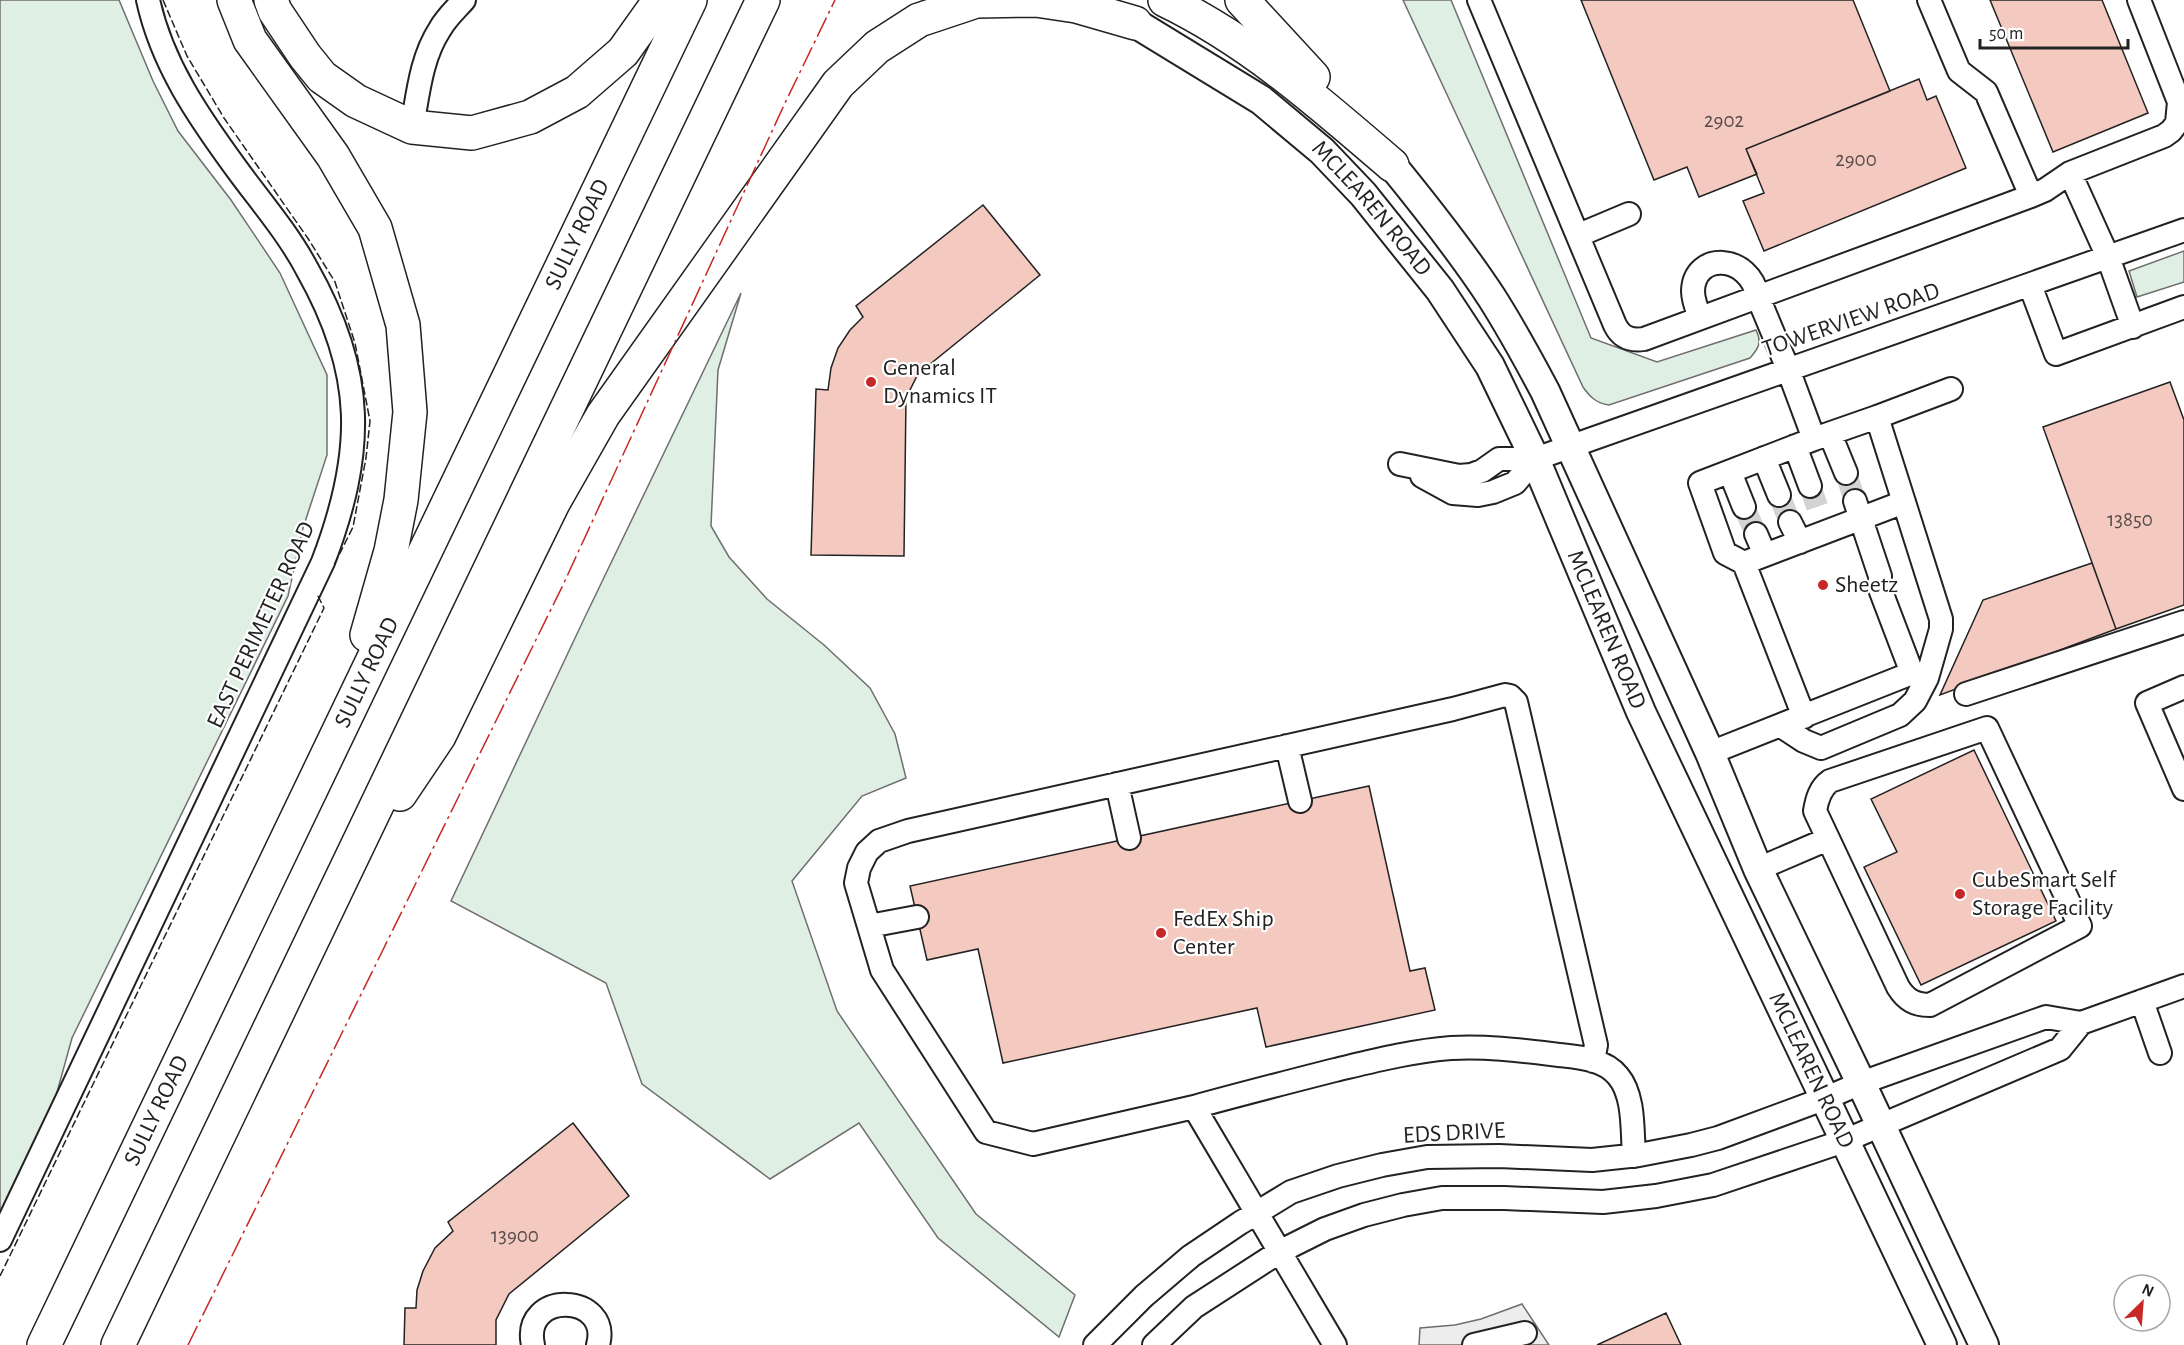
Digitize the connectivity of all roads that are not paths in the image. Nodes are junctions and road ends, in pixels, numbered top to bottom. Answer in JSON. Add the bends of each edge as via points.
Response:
{"nodes":[{"id":1,"x":148,"y":0,"type":"edge"},
{"id":2,"x":234,"y":0,"type":"edge"},
{"id":3,"x":272,"y":0,"type":"edge"},
{"id":4,"x":464,"y":0,"type":"edge"},
{"id":5,"x":660,"y":0,"type":"edge"},
{"id":6,"x":690,"y":0,"type":"edge"},
{"id":7,"x":763,"y":0,"type":"edge"},
{"id":8,"x":1089,"y":0,"type":"edge"},
{"id":9,"x":1165,"y":0,"type":"edge"},
{"id":10,"x":1242,"y":0,"type":"edge"},
{"id":11,"x":1479,"y":0,"type":"edge"},
{"id":12,"x":1929,"y":0,"type":"edge"},
{"id":13,"x":2139,"y":0,"type":"edge"},
{"id":14,"x":1135,"y":23,"type":"junction"},
{"id":15,"x":305,"y":56,"type":"junction"},
{"id":16,"x":277,"y":78,"type":"junction"},
{"id":17,"x":412,"y":127,"type":"junction"},
{"id":18,"x":1392,"y":165,"type":"junction"},
{"id":19,"x":2070,"y":173,"type":"junction"},
{"id":20,"x":2031,"y":196,"type":"junction"},
{"id":21,"x":1629,"y":214,"type":"dead end"},
{"id":22,"x":2184,"y":230,"type":"edge"},
{"id":23,"x":1579,"y":235,"type":"junction"},
{"id":24,"x":2108,"y":257,"type":"junction"},
{"id":25,"x":2030,"y":285,"type":"junction"},
{"id":26,"x":1758,"y":297,"type":"junction"},
{"id":27,"x":2184,"y":307,"type":"edge"},
{"id":28,"x":1700,"y":318,"type":"junction"},
{"id":29,"x":2133,"y":327,"type":"junction"},
{"id":30,"x":1788,"y":369,"type":"junction"},
{"id":31,"x":1951,"y":388,"type":"dead end"},
{"id":32,"x":1877,"y":417,"type":"junction"},
{"id":33,"x":1813,"y":440,"type":"junction"},
{"id":34,"x":1571,"y":446,"type":"junction"},
{"id":35,"x":1764,"y":458,"type":"junction"},
{"id":36,"x":1535,"y":459,"type":"junction"},
{"id":37,"x":1730,"y":472,"type":"junction"},
{"id":38,"x":1845,"y":473,"type":"tunnel mouth"},
{"id":39,"x":1810,"y":486,"type":"tunnel mouth"},
{"id":40,"x":1779,"y":495,"type":"tunnel mouth"},
{"id":41,"x":1904,"y":502,"type":"junction"},
{"id":42,"x":1744,"y":507,"type":"tunnel mouth"},
{"id":43,"x":1859,"y":510,"type":"junction"},
{"id":44,"x":1756,"y":534,"type":"tunnel mouth"},
{"id":45,"x":1765,"y":555,"type":"junction"},
{"id":46,"x":1744,"y":563,"type":"junction"},
{"id":47,"x":2184,"y":622,"type":"edge"},
{"id":48,"x":1919,"y":676,"type":"junction"},
{"id":49,"x":2184,"y":687,"type":"edge"},
{"id":50,"x":1966,"y":694,"type":"dead end"},
{"id":51,"x":1804,"y":717,"type":"junction"},
{"id":52,"x":1781,"y":726,"type":"junction"},
{"id":53,"x":331,"y":746,"type":"junction"},
{"id":54,"x":1287,"y":746,"type":"junction"},
{"id":55,"x":1710,"y":753,"type":"junction"},
{"id":56,"x":1117,"y":784,"type":"junction"},
{"id":57,"x":2184,"y":789,"type":"edge"},
{"id":58,"x":1300,"y":801,"type":"dead end"},
{"id":59,"x":1130,"y":838,"type":"dead end"},
{"id":60,"x":1828,"y":839,"type":"junction"},
{"id":61,"x":1758,"y":869,"type":"junction"},
{"id":62,"x":339,"y":884,"type":"junction"},
{"id":63,"x":917,"y":917,"type":"dead end"},
{"id":64,"x":869,"y":926,"type":"junction"},
{"id":65,"x":2184,"y":986,"type":"edge"},
{"id":66,"x":2142,"y":1001,"type":"junction"},
{"id":67,"x":2080,"y":1023,"type":"junction"},
{"id":68,"x":2160,"y":1053,"type":"dead end"},
{"id":69,"x":1593,"y":1061,"type":"junction"},
{"id":70,"x":1862,"y":1083,"type":"junction"},
{"id":71,"x":1826,"y":1098,"type":"junction"},
{"id":72,"x":1194,"y":1107,"type":"junction"},
{"id":73,"x":1881,"y":1125,"type":"junction"},
{"id":74,"x":1844,"y":1141,"type":"junction"},
{"id":75,"x":1634,"y":1156,"type":"junction"},
{"id":76,"x":1257,"y":1213,"type":"junction"},
{"id":77,"x":0,"y":1240,"type":"edge"},
{"id":78,"x":1279,"y":1252,"type":"junction"},
{"id":79,"x":1524,"y":1334,"type":"dead end"},
{"id":80,"x":44,"y":1345,"type":"edge"},
{"id":81,"x":117,"y":1345,"type":"edge"},
{"id":82,"x":533,"y":1345,"type":"edge"},
{"id":83,"x":598,"y":1345,"type":"edge"},
{"id":84,"x":1095,"y":1345,"type":"edge"},
{"id":85,"x":1154,"y":1345,"type":"edge"},
{"id":86,"x":1335,"y":1345,"type":"edge"},
{"id":87,"x":1474,"y":1345,"type":"edge"},
{"id":88,"x":1942,"y":1345,"type":"edge"},
{"id":89,"x":1984,"y":1345,"type":"edge"}],
"edges":[{"from":1,"to":77,"type":"street","name":"EAST PERIMETER ROAD","via":[[165,54],[182,87],[212,136],[288,238],[323,299],[343,351],[353,400],[348,486],[323,562]]},
{"from":2,"to":16,"type":"highway","via":[[250,40]]},
{"from":3,"to":15,"type":"highway"},
{"from":4,"to":17,"type":"street","via":[[441,26],[429,49]]},
{"from":5,"to":17,"type":"highway","via":[[623,52],[577,92],[530,117],[472,133]]},
{"from":6,"to":53,"type":"highway","name":"SULLY ROAD"},
{"from":7,"to":62,"type":"highway"},
{"from":8,"to":14,"type":"highway"},
{"from":9,"to":18,"type":"highway","via":[[1250,49]]},
{"from":10,"to":18,"type":"highway"},
{"from":11,"to":23,"type":"street"},
{"from":12,"to":20,"type":"street","via":[[1959,72],[1986,92]]},
{"from":13,"to":19,"type":"street","via":[[2179,102],[2176,123],[2164,136]]},
{"from":14,"to":36,"type":"main road","name":"MCLEAREN ROAD","via":[[1261,100],[1322,151],[1363,195],[1465,327],[1490,366]]},
{"from":14,"to":62,"type":"highway","via":[[1076,6],[1036,0],[976,1],[919,20],[877,47],[838,84],[603,415],[553,503],[439,736]]},
{"from":15,"to":16,"type":"street"},
{"from":15,"to":17,"type":"highway","via":[[322,77],[356,101]]},
{"from":16,"to":53,"type":"highway","via":[[333,156],[375,228],[403,325],[410,412],[401,500],[376,604]]},
{"from":18,"to":34,"type":"main road","name":"MCLEAREN ROAD","via":[[1448,234],[1491,297],[1522,346]]},
{"from":19,"to":20,"type":"street"},
{"from":19,"to":24,"type":"street"},
{"from":20,"to":26,"type":"street"},
{"from":21,"to":23,"type":"street"},
{"from":22,"to":24,"type":"street","name":"TOWERVIEW ROAD"},
{"from":23,"to":28,"type":"street","via":[[1622,335],[1644,339]]},
{"from":24,"to":25,"type":"street","name":"TOWERVIEW ROAD"},
{"from":24,"to":29,"type":"street"},
{"from":25,"to":29,"type":"street","via":[[2056,354]]},
{"from":25,"to":30,"type":"street","name":"TOWERVIEW ROAD"},
{"from":26,"to":28,"type":"street"},
{"from":26,"to":28,"type":"street","via":[[1752,278],[1740,268],[1724,262],[1709,266],[1698,275],[1693,290]]},
{"from":26,"to":30,"type":"street"},
{"from":27,"to":29,"type":"street"},
{"from":30,"to":33,"type":"street"},
{"from":30,"to":34,"type":"street","name":"TOWERVIEW ROAD"},
{"from":31,"to":32,"type":"street"},
{"from":32,"to":33,"type":"street"},
{"from":32,"to":41,"type":"street"},
{"from":33,"to":35,"type":"street"},
{"from":33,"to":38,"type":"street"},
{"from":33,"to":39,"type":"street"},
{"from":34,"to":36,"type":"street","name":"TOWERVIEW ROAD"},
{"from":34,"to":55,"type":"main road","name":"MCLEAREN ROAD"},
{"from":35,"to":37,"type":"street"},
{"from":35,"to":40,"type":"street"},
{"from":36,"to":36,"type":"street","via":[[1499,459],[1482,471],[1459,476],[1400,464],[1453,493],[1478,495],[1515,483]]},
{"from":36,"to":71,"type":"main road","name":"MCLEAREN ROAD","via":[[1641,712]]},
{"from":37,"to":42,"type":"street"},
{"from":37,"to":46,"type":"street","via":[[1700,483],[1725,553]]},
{"from":41,"to":43,"type":"street"},
{"from":41,"to":48,"type":"street","via":[[1941,620],[1941,629]]},
{"from":43,"to":45,"type":"street","via":[[1795,532]]},
{"from":43,"to":48,"type":"street","via":[[1881,576],[1880,589]]},
{"from":44,"to":45,"type":"street"},
{"from":45,"to":46,"type":"street"},
{"from":46,"to":51,"type":"street"},
{"from":47,"to":50,"type":"street"},
{"from":48,"to":51,"type":"street"},
{"from":48,"to":52,"type":"street","via":[[1915,701],[1900,715],[1821,748]]},
{"from":49,"to":57,"type":"street","via":[[2147,703]]},
{"from":51,"to":52,"type":"street"},
{"from":52,"to":55,"type":"street"},
{"from":53,"to":80,"type":"highway","name":"SULLY ROAD"},
{"from":54,"to":56,"type":"street"},
{"from":54,"to":58,"type":"street"},
{"from":54,"to":69,"type":"street","via":[[1510,696],[1515,702],[1596,1045]]},
{"from":55,"to":61,"type":"main road","name":"MCLEAREN ROAD"},
{"from":56,"to":59,"type":"street"},
{"from":56,"to":64,"type":"street","via":[[879,841],[867,852],[856,883]]},
{"from":60,"to":60,"type":"street","via":[[1815,811],[1824,785],[1987,728],[2080,927],[1930,1005],[1921,1005],[1904,997],[1898,987]]},
{"from":60,"to":61,"type":"street"},
{"from":61,"to":70,"type":"main road","name":"MCLEAREN ROAD"},
{"from":62,"to":81,"type":"highway"},
{"from":63,"to":64,"type":"street"},
{"from":64,"to":72,"type":"street","via":[[882,970],[986,1132],[1033,1144]]},
{"from":65,"to":66,"type":"street"},
{"from":66,"to":67,"type":"street"},
{"from":66,"to":68,"type":"street"},
{"from":67,"to":70,"type":"street","name":"EDS DRIVE","via":[[2046,1017]]},
{"from":67,"to":73,"type":"street","via":[[2060,1049]]},
{"from":69,"to":72,"type":"street","via":[[1479,1048],[1428,1050]]},
{"from":69,"to":75,"type":"street","via":[[1610,1068],[1625,1087]]},
{"from":70,"to":71,"type":"street","name":"EDS DRIVE"},
{"from":70,"to":73,"type":"main road","name":"MCLEAREN ROAD"},
{"from":71,"to":74,"type":"main road","name":"MCLEAREN ROAD"},
{"from":71,"to":75,"type":"street","name":"EDS DRIVE","via":[[1718,1138]]},
{"from":72,"to":76,"type":"street"},
{"from":73,"to":74,"type":"street"},
{"from":73,"to":89,"type":"main road","name":"MCLEAREN ROAD"},
{"from":74,"to":78,"type":"street","via":[[1733,1179],[1656,1196],[1603,1202],[1461,1197],[1403,1205],[1325,1229]]},
{"from":74,"to":88,"type":"main road","name":"MCLEAREN ROAD"},
{"from":75,"to":76,"type":"street","name":"EDS DRIVE","via":[[1569,1160],[1427,1157],[1338,1176],[1291,1192]]},
{"from":76,"to":78,"type":"street"},
{"from":76,"to":84,"type":"street","name":"EDS DRIVE","via":[[1184,1263]]},
{"from":78,"to":85,"type":"street","via":[[1194,1307]]},
{"from":78,"to":86,"type":"street"},
{"from":79,"to":87,"type":"street"},
{"from":82,"to":83,"type":"street","via":[[536,1320],[552,1306],[569,1303],[583,1307],[592,1316],[598,1327]]}]}
